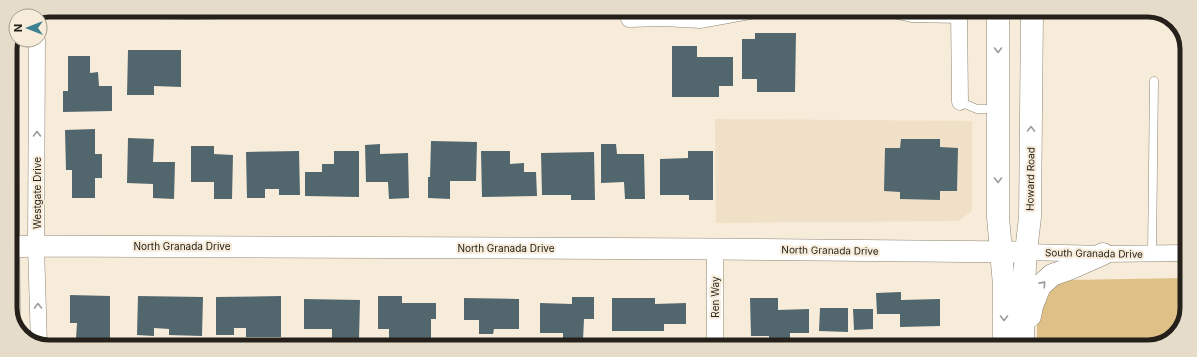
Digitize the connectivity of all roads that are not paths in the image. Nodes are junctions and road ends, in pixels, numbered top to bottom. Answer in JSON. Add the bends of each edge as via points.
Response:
{"nodes":[{"id":1,"x":640,"y":17,"type":"edge"},
{"id":2,"x":677,"y":17,"type":"edge"},
{"id":3,"x":718,"y":17,"type":"edge"},
{"id":4,"x":959,"y":17,"type":"edge"},
{"id":5,"x":998,"y":17,"type":"edge"},
{"id":6,"x":1032,"y":17,"type":"edge"},
{"id":7,"x":629,"y":18,"type":"dead end"},
{"id":8,"x":37,"y":48,"type":"edge"},
{"id":9,"x":1154,"y":81,"type":"dead end"},
{"id":10,"x":960,"y":102,"type":"joint"},
{"id":11,"x":998,"y":110,"type":"junction"},
{"id":12,"x":36,"y":246,"type":"junction"},
{"id":13,"x":17,"y":247,"type":"edge"},
{"id":14,"x":716,"y":248,"type":"junction"},
{"id":15,"x":1001,"y":252,"type":"junction"},
{"id":16,"x":1026,"y":252,"type":"junction"},
{"id":17,"x":1180,"y":253,"type":"edge"},
{"id":18,"x":1103,"y":254,"type":"junction"},
{"id":19,"x":1152,"y":254,"type":"junction"},
{"id":20,"x":39,"y":338,"type":"edge"},
{"id":21,"x":716,"y":340,"type":"edge"},
{"id":22,"x":1004,"y":340,"type":"edge"},
{"id":23,"x":1023,"y":340,"type":"edge"},
{"id":24,"x":1025,"y":340,"type":"edge"}],
"edges":[{"from":1,"to":7,"type":"street"},
{"from":2,"to":3,"type":"street","via":[[701,20]]},
{"from":4,"to":10,"type":"street"},
{"from":5,"to":11,"type":"main road","one_way":true},
{"from":16,"to":6,"type":"main road","name":"Howard Road","one_way":true,"via":[[1030,217]]},
{"from":12,"to":8,"type":"street","name":"Westgate Drive","one_way":true},
{"from":9,"to":19,"type":"lane"},
{"from":10,"to":11,"type":"lane","via":[[977,109]]},
{"from":11,"to":15,"type":"main road","one_way":true,"via":[[998,217]]},
{"from":12,"to":13,"type":"street","name":"North Granada Drive"},
{"from":12,"to":14,"type":"street","name":"North Granada Drive"},
{"from":20,"to":12,"type":"street","name":"Westgate Drive","one_way":true},
{"from":14,"to":15,"type":"street","name":"North Granada Drive"},
{"from":14,"to":21,"type":"street","name":"Ren Way"},
{"from":15,"to":16,"type":"street","name":"South Granada Drive"},
{"from":15,"to":22,"type":"main road","one_way":true},
{"from":16,"to":18,"type":"street","name":"South Granada Drive"},
{"from":16,"to":23,"type":"main road","name":"Howard Road"},
{"from":17,"to":19,"type":"street","name":"South Granada Drive"},
{"from":18,"to":19,"type":"street","name":"South Granada Drive"},
{"from":24,"to":18,"type":"main road","one_way":true,"via":[[1032,306],[1040,286],[1052,275]]}]}
